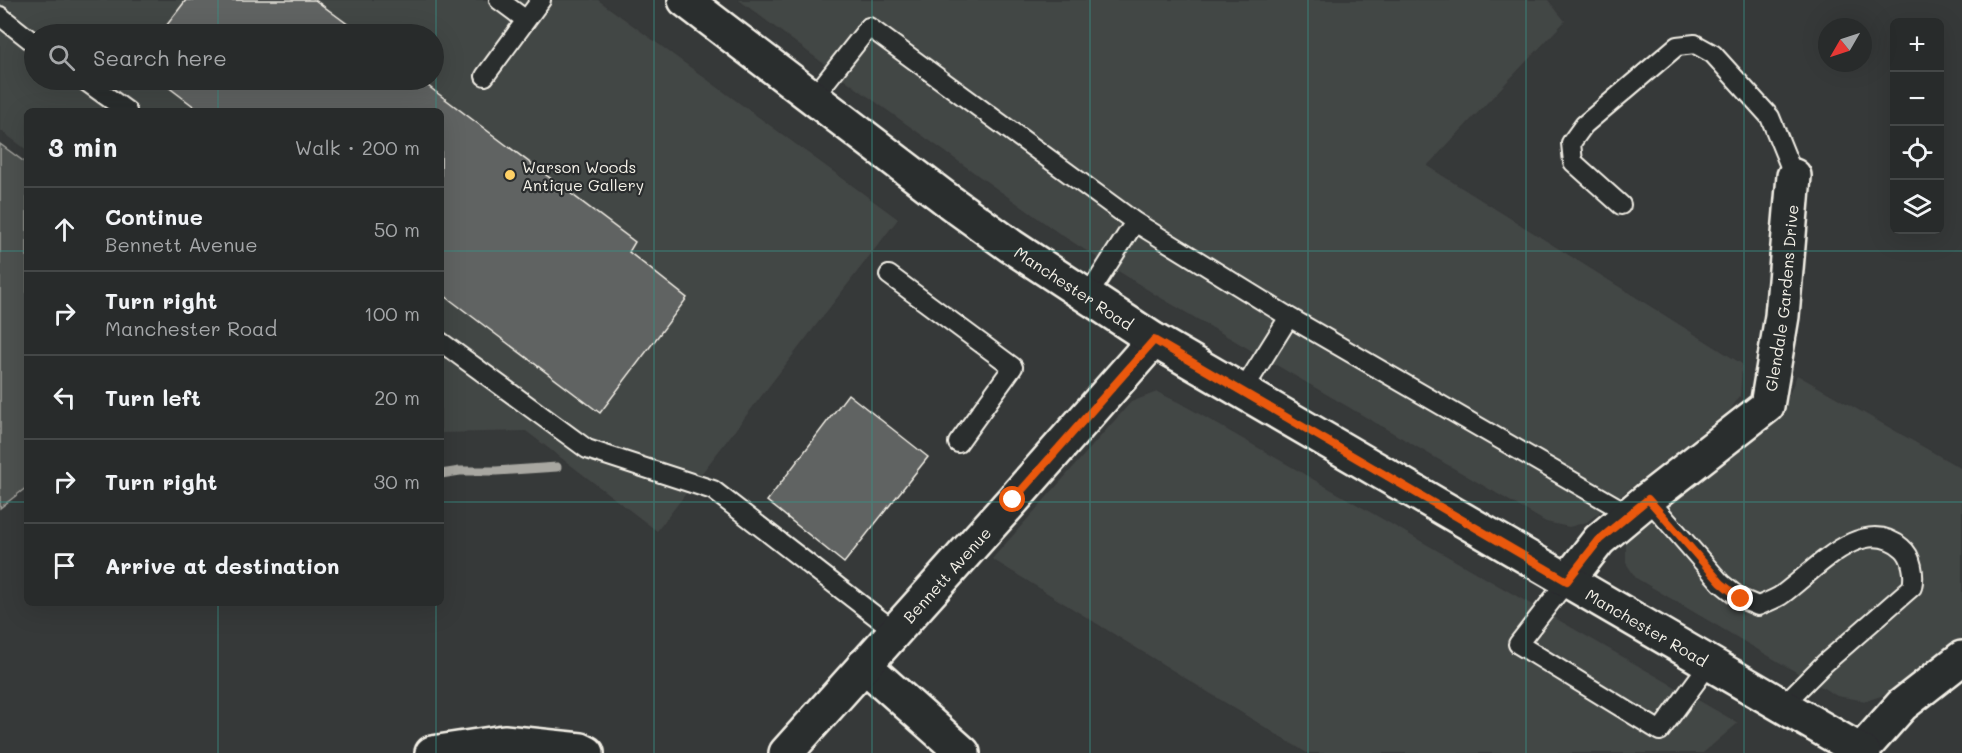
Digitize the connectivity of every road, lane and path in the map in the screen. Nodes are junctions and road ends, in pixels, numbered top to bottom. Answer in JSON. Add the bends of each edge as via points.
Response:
{"nodes":[{"id":1,"x":499,"y":0,"type":"edge"},
{"id":2,"x":541,"y":0,"type":"edge"},
{"id":3,"x":685,"y":0,"type":"edge"},
{"id":4,"x":0,"y":16,"type":"edge"},
{"id":5,"x":526,"y":20,"type":"junction"},
{"id":6,"x":24,"y":35,"type":"edge"},
{"id":7,"x":485,"y":76,"type":"dead end"},
{"id":8,"x":98,"y":90,"type":"edge"},
{"id":9,"x":813,"y":98,"type":"junction"},
{"id":10,"x":123,"y":108,"type":"edge"},
{"id":11,"x":1794,"y":176,"type":"joint"},
{"id":12,"x":1621,"y":205,"type":"dead end"},
{"id":13,"x":1135,"y":222,"type":"junction"},
{"id":14,"x":889,"y":275,"type":"dead end"},
{"id":15,"x":1087,"y":297,"type":"junction"},
{"id":16,"x":1289,"y":317,"type":"junction"},
{"id":17,"x":1154,"y":340,"type":"junction"},
{"id":18,"x":444,"y":344,"type":"edge"},
{"id":19,"x":1242,"y":392,"type":"junction"},
{"id":20,"x":958,"y":442,"type":"dead end"},
{"id":21,"x":1639,"y":507,"type":"junction"},
{"id":22,"x":1567,"y":581,"type":"junction"},
{"id":23,"x":895,"y":631,"type":"junction"},
{"id":24,"x":1962,"y":658,"type":"edge"},
{"id":25,"x":1709,"y":664,"type":"junction"},
{"id":26,"x":864,"y":665,"type":"junction"},
{"id":27,"x":1782,"y":705,"type":"junction"},
{"id":28,"x":1862,"y":752,"type":"edge"},
{"id":29,"x":432,"y":753,"type":"edge"},
{"id":30,"x":587,"y":753,"type":"edge"},
{"id":31,"x":786,"y":753,"type":"edge"},
{"id":32,"x":963,"y":753,"type":"edge"}],
"edges":[{"from":1,"to":5,"type":"lane"},
{"from":2,"to":5,"type":"lane"},
{"from":3,"to":9,"type":"street","name":"Manchester Road"},
{"from":4,"to":6,"type":"lane"},
{"from":5,"to":7,"type":"lane"},
{"from":8,"to":10,"type":"lane"},
{"from":9,"to":13,"type":"lane","via":[[869,27]]},
{"from":9,"to":15,"type":"street","name":"Manchester Road","via":[[967,214]]},
{"from":11,"to":12,"type":"lane","via":[[1770,117],[1713,54],[1695,44],[1677,46],[1584,125],[1571,143],[1573,162]]},
{"from":11,"to":21,"type":"street","name":"Glendale Gardens Drive","via":[[1782,316],[1767,405]]},
{"from":13,"to":15,"type":"lane"},
{"from":13,"to":16,"type":"lane"},
{"from":14,"to":20,"type":"lane","via":[[1013,367]]},
{"from":15,"to":17,"type":"street","name":"Manchester Road"},
{"from":16,"to":19,"type":"lane"},
{"from":16,"to":21,"type":"lane"},
{"from":17,"to":19,"type":"street","name":"Manchester Road"},
{"from":17,"to":23,"type":"street","name":"Bennett Avenue"},
{"from":18,"to":23,"type":"lane","via":[[587,450],[713,490]]},
{"from":19,"to":22,"type":"street","name":"Manchester Road"},
{"from":21,"to":22,"type":"street","name":"Glendale Gardens Drive","via":[[1599,540]]},
{"from":21,"to":27,"type":"lane","via":[[1721,583],[1741,599],[1758,606],[1778,597],[1853,542],[1875,536],[1890,539],[1905,550],[1915,577],[1912,587]]},
{"from":22,"to":25,"type":"street","name":"Manchester Road"},
{"from":22,"to":25,"type":"lane","via":[[1518,644],[1660,731]]},
{"from":23,"to":26,"type":"street","name":"Bennett Avenue"},
{"from":24,"to":28,"type":"street","via":[[1902,705]]},
{"from":25,"to":27,"type":"street","name":"Manchester Road"},
{"from":26,"to":31,"type":"street","name":"Bennett Avenue"},
{"from":26,"to":32,"type":"street"},
{"from":27,"to":28,"type":"street","name":"Manchester Road"},
{"from":29,"to":30,"type":"street","via":[[504,742]]}]}
